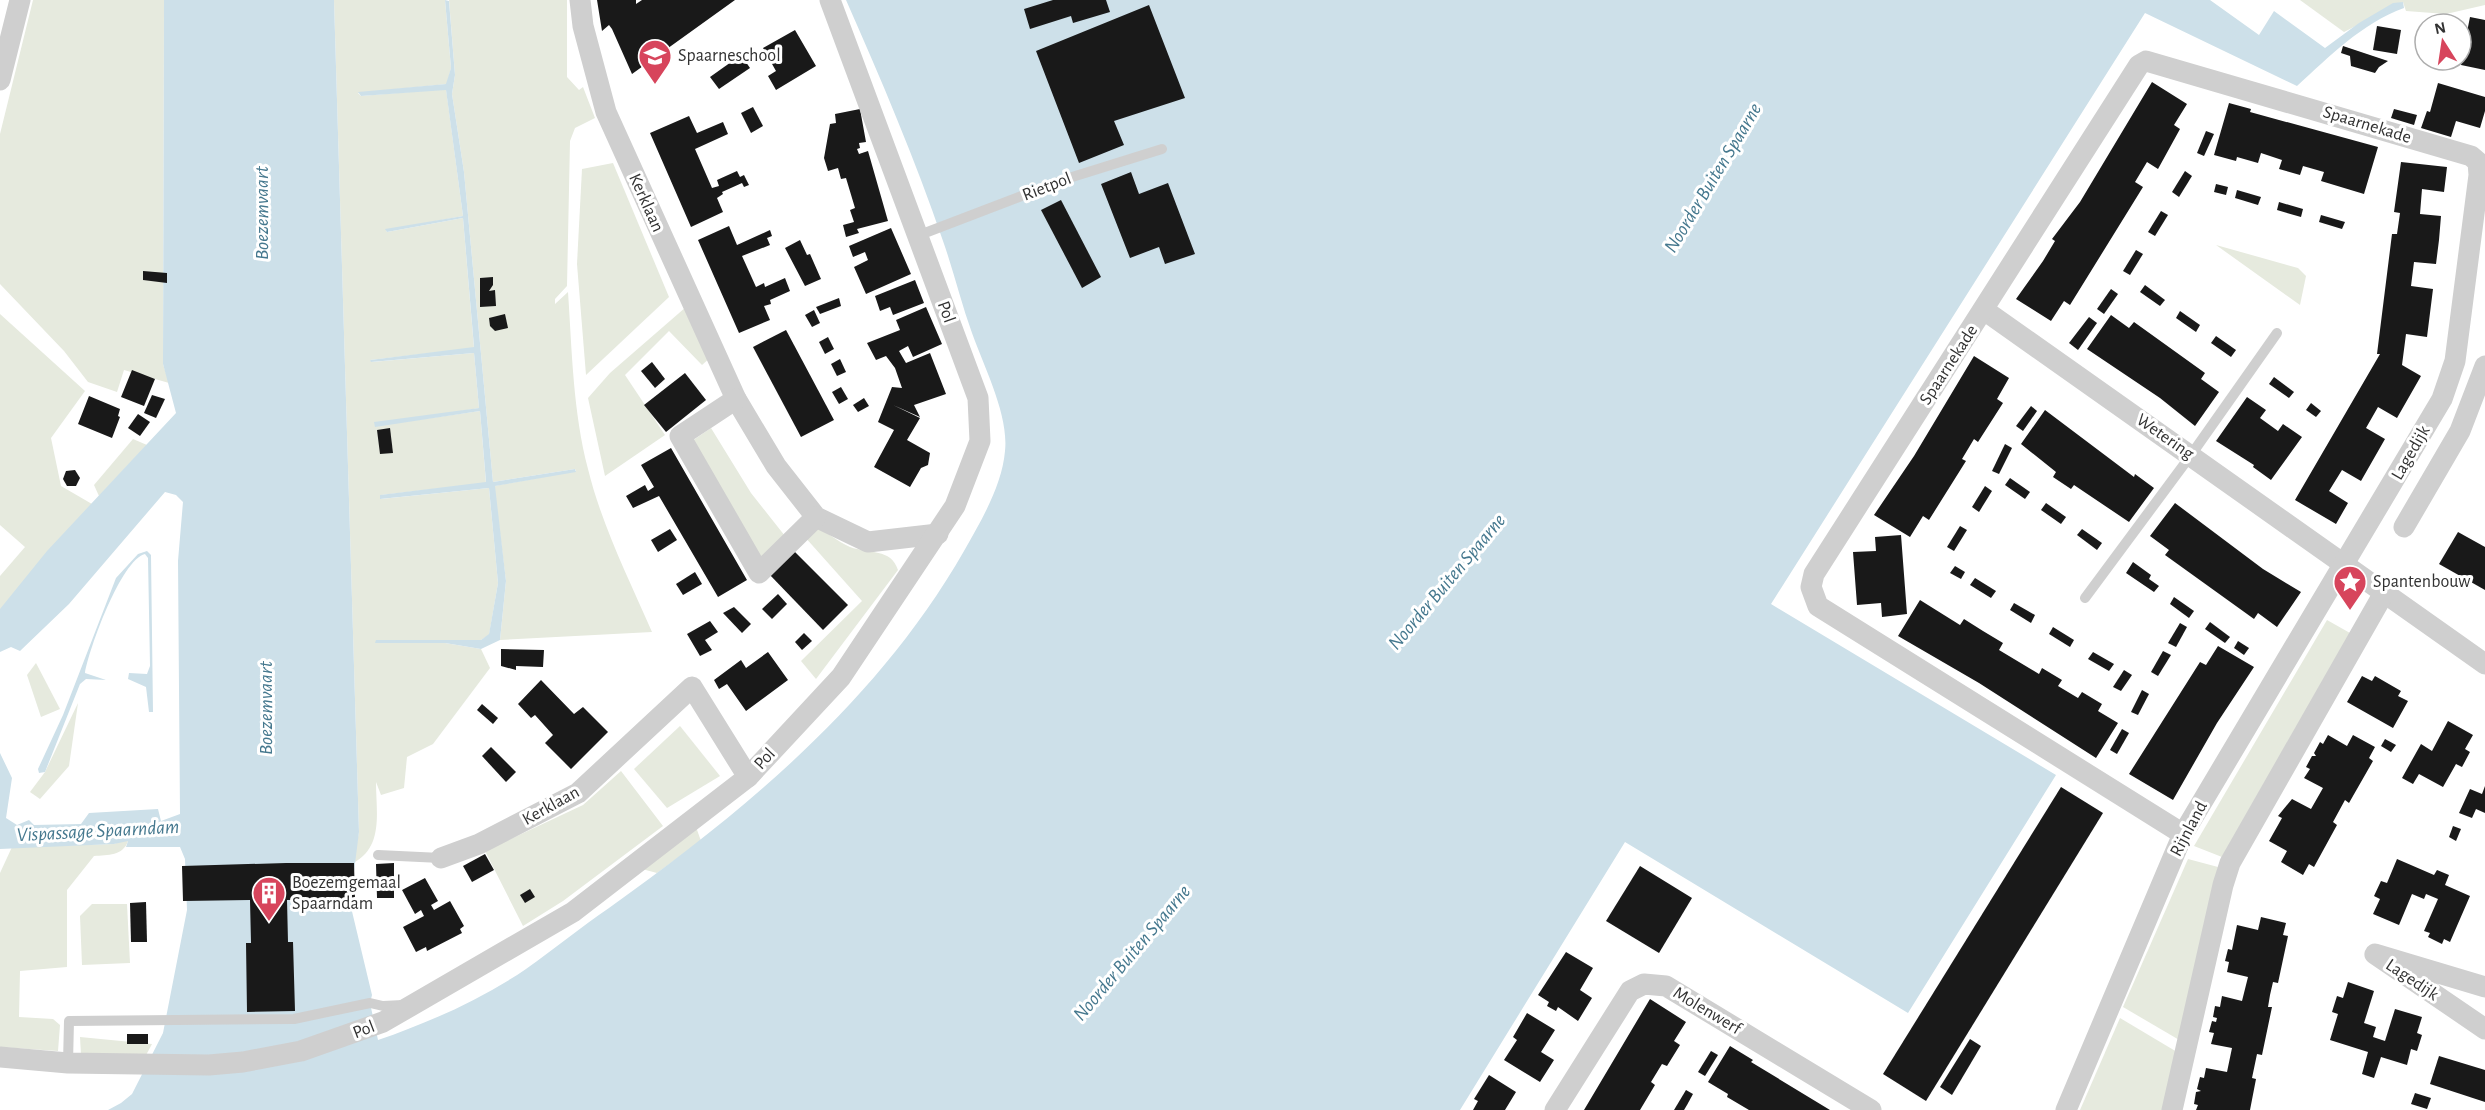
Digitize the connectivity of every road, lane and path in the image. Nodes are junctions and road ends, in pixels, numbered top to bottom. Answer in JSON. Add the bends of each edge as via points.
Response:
{"nodes":[{"id":1,"x":20,"y":0,"type":"edge"},
{"id":2,"x":580,"y":0,"type":"edge"},
{"id":3,"x":830,"y":0,"type":"edge"},
{"id":4,"x":0,"y":80,"type":"edge"},
{"id":5,"x":1162,"y":149,"type":"dead end"},
{"id":6,"x":2478,"y":162,"type":"joint"},
{"id":7,"x":926,"y":233,"type":"junction"},
{"id":8,"x":1984,"y":310,"type":"junction"},
{"id":9,"x":2277,"y":333,"type":"dead end"},
{"id":10,"x":2485,"y":366,"type":"edge"},
{"id":11,"x":736,"y":399,"type":"junction"},
{"id":12,"x":2191,"y":455,"type":"junction"},
{"id":13,"x":816,"y":517,"type":"junction"},
{"id":14,"x":2404,"y":527,"type":"dead end"},
{"id":15,"x":938,"y":534,"type":"junction"},
{"id":16,"x":2345,"y":566,"type":"junction"},
{"id":17,"x":2384,"y":593,"type":"junction"},
{"id":18,"x":2085,"y":598,"type":"dead end"},
{"id":19,"x":2485,"y":664,"type":"edge"},
{"id":20,"x":748,"y":777,"type":"junction"},
{"id":21,"x":2183,"y":834,"type":"junction"},
{"id":22,"x":378,"y":855,"type":"dead end"},
{"id":23,"x":441,"y":858,"type":"joint"},
{"id":24,"x":2485,"y":987,"type":"edge"},
{"id":25,"x":414,"y":1004,"type":"junction"},
{"id":26,"x":2485,"y":1029,"type":"edge"},
{"id":27,"x":0,"y":1057,"type":"edge"},
{"id":28,"x":68,"y":1063,"type":"junction"},
{"id":29,"x":1555,"y":1110,"type":"edge"},
{"id":30,"x":1871,"y":1110,"type":"edge"},
{"id":31,"x":2066,"y":1110,"type":"edge"},
{"id":32,"x":2172,"y":1110,"type":"edge"}],
"edges":[{"from":1,"to":4,"type":"street"},
{"from":2,"to":11,"type":"street","name":"Kerklaan","via":[[606,112]]},
{"from":3,"to":7,"type":"street","name":"Pol"},
{"from":5,"to":7,"type":"lane","name":"Rietpol","via":[[1069,178]]},
{"from":6,"to":8,"type":"street","name":"Spaarnekade","via":[[2471,156],[2146,61],[2139,65]]},
{"from":6,"to":16,"type":"street","name":"Lagedijk","via":[[2455,361],[2442,399]]},
{"from":7,"to":15,"type":"street","name":"Pol","via":[[978,398],[980,441],[967,479]]},
{"from":8,"to":12,"type":"street","name":"Wetering"},
{"from":8,"to":21,"type":"street","name":"Spaarnekade","via":[[1814,574],[1811,587],[1818,606]]},
{"from":9,"to":12,"type":"lane"},
{"from":10,"to":14,"type":"street","name":"Lagedijk","via":[[2460,431]]},
{"from":11,"to":13,"type":"street","name":"Kerklaan","via":[[776,466]]},
{"from":11,"to":13,"type":"street","via":[[680,436],[759,573]]},
{"from":12,"to":16,"type":"street","name":"Wetering"},
{"from":12,"to":18,"type":"lane"},
{"from":13,"to":15,"type":"street","name":"Kerklaan","via":[[868,542]]},
{"from":15,"to":20,"type":"street","name":"Pol","via":[[840,677]]},
{"from":16,"to":17,"type":"street"},
{"from":16,"to":21,"type":"street","name":"Rijnland"},
{"from":17,"to":19,"type":"street"},
{"from":17,"to":32,"type":"street","via":[[2230,863]]},
{"from":20,"to":23,"type":"street","name":"Kerklaan","via":[[692,687],[578,793],[479,844]]},
{"from":20,"to":25,"type":"street","name":"Pol","via":[[573,912]]},
{"from":21,"to":31,"type":"street","name":"Rijnland"},
{"from":22,"to":23,"type":"lane","name":"Kerklaan"},
{"from":24,"to":26,"type":"street","name":"Lagedijk","via":[[2374,954]]},
{"from":25,"to":28,"type":"street","name":"Pol","via":[[383,1022],[301,1051],[243,1062],[144,1066]]},
{"from":25,"to":28,"type":"lane","via":[[370,1003],[294,1019],[69,1021]]},
{"from":27,"to":28,"type":"street","name":"Pol"},
{"from":29,"to":30,"type":"street","name":"Molenwerf","via":[[1630,991],[1644,984],[1666,986]]}]}
